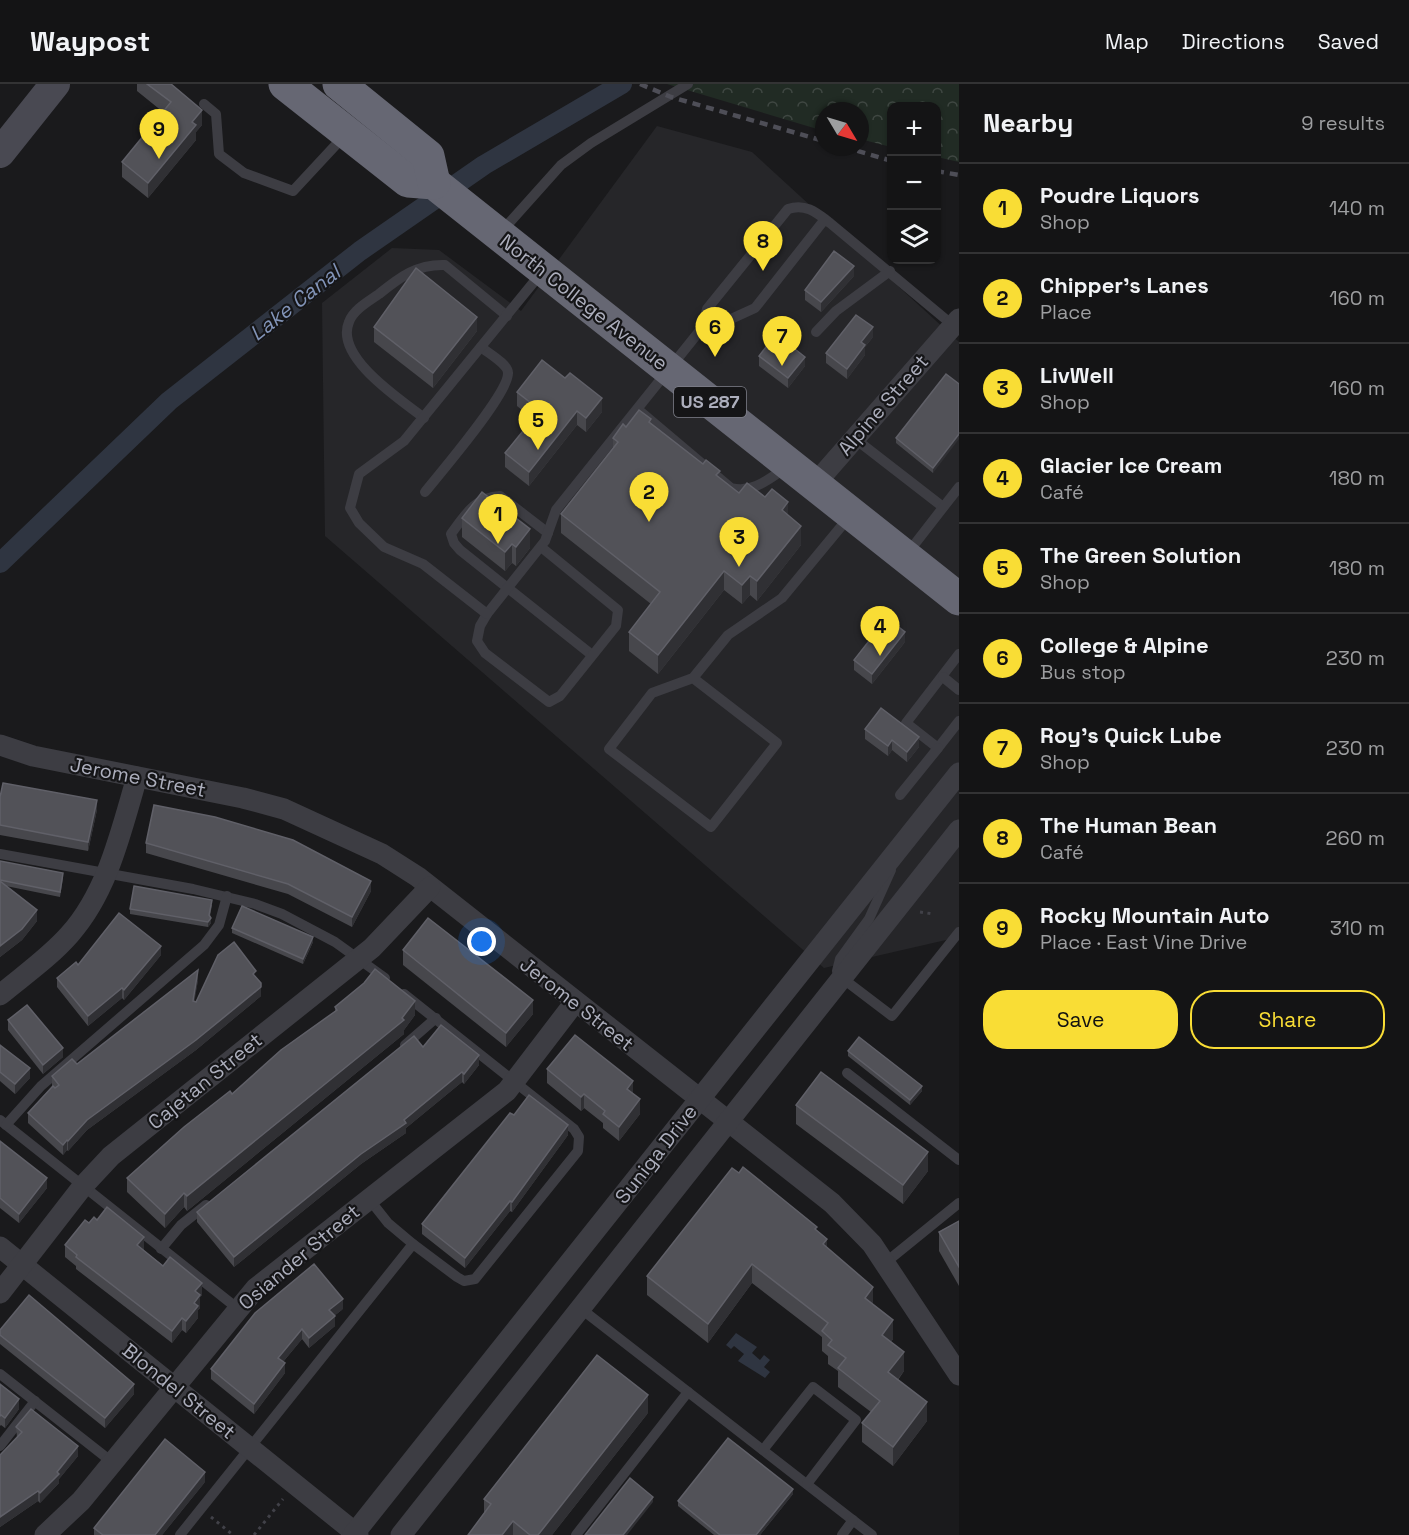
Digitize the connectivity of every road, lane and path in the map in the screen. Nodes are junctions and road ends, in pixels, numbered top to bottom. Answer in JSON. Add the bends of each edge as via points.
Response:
{"nodes":[{"id":1,"x":55,"y":84,"type":"edge"},
{"id":2,"x":285,"y":84,"type":"edge"},
{"id":3,"x":339,"y":84,"type":"edge"},
{"id":4,"x":688,"y":84,"type":"edge"},
{"id":5,"x":204,"y":104,"type":"dead end"},
{"id":6,"x":347,"y":133,"type":"junction"},
{"id":7,"x":0,"y":153,"type":"edge"},
{"id":8,"x":434,"y":183,"type":"junction"},
{"id":9,"x":825,"y":219,"type":"junction"},
{"id":10,"x":499,"y":235,"type":"junction"},
{"id":11,"x":544,"y":270,"type":"junction"},
{"id":12,"x":890,"y":271,"type":"junction"},
{"id":13,"x":507,"y":316,"type":"junction"},
{"id":14,"x":957,"y":325,"type":"edge"},
{"id":15,"x":702,"y":328,"type":"junction"},
{"id":16,"x":816,"y":332,"type":"dead end"},
{"id":17,"x":481,"y":347,"type":"junction"},
{"id":18,"x":669,"y":369,"type":"junction"},
{"id":19,"x":637,"y":409,"type":"junction"},
{"id":20,"x":424,"y":418,"type":"junction"},
{"id":21,"x":854,"y":438,"type":"junction"},
{"id":22,"x":802,"y":475,"type":"junction"},
{"id":23,"x":959,"y":487,"type":"edge"},
{"id":24,"x":425,"y":492,"type":"dead end"},
{"id":25,"x":943,"y":507,"type":"junction"},
{"id":26,"x":851,"y":514,"type":"junction"},
{"id":27,"x":548,"y":533,"type":"junction"},
{"id":28,"x":541,"y":547,"type":"junction"},
{"id":29,"x":905,"y":557,"type":"junction"},
{"id":30,"x":509,"y":587,"type":"junction"},
{"id":31,"x":959,"y":599,"type":"edge"},
{"id":32,"x":487,"y":614,"type":"junction"},
{"id":33,"x":959,"y":654,"type":"edge"},
{"id":34,"x":592,"y":655,"type":"junction"},
{"id":35,"x":943,"y":677,"type":"junction"},
{"id":36,"x":693,"y":678,"type":"junction"},
{"id":37,"x":959,"y":690,"type":"edge"},
{"id":38,"x":959,"y":721,"type":"edge"},
{"id":39,"x":0,"y":745,"type":"edge"},
{"id":40,"x":938,"y":748,"type":"junction"},
{"id":41,"x":959,"y":773,"type":"edge"},
{"id":42,"x":137,"y":777,"type":"junction"},
{"id":43,"x":900,"y":795,"type":"dead end"},
{"id":44,"x":959,"y":830,"type":"edge"},
{"id":45,"x":903,"y":843,"type":"junction"},
{"id":46,"x":0,"y":854,"type":"edge"},
{"id":47,"x":106,"y":873,"type":"junction"},
{"id":48,"x":430,"y":887,"type":"junction"},
{"id":49,"x":227,"y":896,"type":"junction"},
{"id":50,"x":918,"y":912,"type":"dead end"},
{"id":51,"x":933,"y":914,"type":"dead end"},
{"id":52,"x":959,"y":932,"type":"edge"},
{"id":53,"x":359,"y":958,"type":"junction"},
{"id":54,"x":842,"y":978,"type":"junction"},
{"id":55,"x":0,"y":995,"type":"edge"},
{"id":56,"x":575,"y":1002,"type":"junction"},
{"id":57,"x":436,"y":1018,"type":"junction"},
{"id":58,"x":395,"y":1054,"type":"edge"},
{"id":59,"x":847,"y":1072,"type":"dead end"},
{"id":60,"x":515,"y":1082,"type":"junction"},
{"id":61,"x":699,"y":1100,"type":"junction"},
{"id":62,"x":3,"y":1122,"type":"edge"},
{"id":63,"x":728,"y":1122,"type":"junction"},
{"id":64,"x":959,"y":1160,"type":"edge"},
{"id":65,"x":83,"y":1186,"type":"junction"},
{"id":66,"x":218,"y":1195,"type":"edge"},
{"id":67,"x":369,"y":1199,"type":"junction"},
{"id":68,"x":959,"y":1203,"type":"edge"},
{"id":69,"x":413,"y":1244,"type":"junction"},
{"id":70,"x":0,"y":1247,"type":"edge"},
{"id":71,"x":161,"y":1249,"type":"junction"},
{"id":72,"x":885,"y":1263,"type":"junction"},
{"id":73,"x":22,"y":1265,"type":"junction"},
{"id":74,"x":0,"y":1293,"type":"edge"},
{"id":75,"x":237,"y":1308,"type":"junction"},
{"id":76,"x":580,"y":1308,"type":"junction"},
{"id":77,"x":0,"y":1374,"type":"edge"},
{"id":78,"x":959,"y":1375,"type":"edge"},
{"id":79,"x":174,"y":1387,"type":"junction"},
{"id":80,"x":688,"y":1392,"type":"junction"},
{"id":81,"x":35,"y":1401,"type":"junction"},
{"id":82,"x":0,"y":1446,"type":"edge"},
{"id":83,"x":250,"y":1448,"type":"junction"},
{"id":84,"x":763,"y":1450,"type":"junction"},
{"id":85,"x":112,"y":1462,"type":"junction"},
{"id":86,"x":807,"y":1484,"type":"junction"},
{"id":87,"x":283,"y":1499,"type":"dead end"},
{"id":88,"x":209,"y":1515,"type":"dead end"},
{"id":89,"x":853,"y":1520,"type":"junction"},
{"id":90,"x":355,"y":1534,"type":"edge"},
{"id":91,"x":45,"y":1535,"type":"edge"},
{"id":92,"x":180,"y":1535,"type":"edge"},
{"id":93,"x":233,"y":1535,"type":"edge"},
{"id":94,"x":254,"y":1535,"type":"edge"},
{"id":95,"x":401,"y":1535,"type":"edge"},
{"id":96,"x":576,"y":1535,"type":"edge"},
{"id":97,"x":842,"y":1535,"type":"edge"},
{"id":98,"x":872,"y":1535,"type":"edge"}],
"edges":[{"from":1,"to":7,"type":"main road"},
{"from":2,"to":6,"type":"highway"},
{"from":3,"to":8,"type":"highway","via":[[428,156]]},
{"from":4,"to":10,"type":"lane","via":[[561,165]]},
{"from":5,"to":6,"type":"lane","via":[[216,114],[219,154],[244,173],[293,191]]},
{"from":6,"to":8,"type":"highway","via":[[408,182]]},
{"from":8,"to":10,"type":"highway","name":"North College Avenue","number":"US 287"},
{"from":9,"to":12,"type":"lane"},
{"from":9,"to":15,"type":"lane","via":[[755,308]]},
{"from":9,"to":15,"type":"lane","via":[[803,206],[788,209],[707,309]]},
{"from":10,"to":11,"type":"highway","name":"North College Avenue","number":"US 287"},
{"from":11,"to":13,"type":"lane"},
{"from":11,"to":18,"type":"highway","name":"North College Avenue","number":"US 287"},
{"from":12,"to":14,"type":"lane"},
{"from":12,"to":16,"type":"lane","via":[[836,310]]},
{"from":13,"to":17,"type":"lane"},
{"from":13,"to":20,"type":"lane","via":[[444,265],[422,266],[401,276],[352,316],[346,331],[350,347],[368,374]]},
{"from":14,"to":21,"type":"street","name":"Alpine Street"},
{"from":15,"to":18,"type":"lane"},
{"from":17,"to":20,"type":"lane"},
{"from":17,"to":24,"type":"lane","via":[[506,368],[508,375],[485,415]]},
{"from":18,"to":19,"type":"lane"},
{"from":18,"to":22,"type":"highway","name":"North College Avenue","number":"US 287"},
{"from":19,"to":22,"type":"lane","via":[[731,488],[750,489]]},
{"from":19,"to":27,"type":"lane","via":[[556,510]]},
{"from":20,"to":32,"type":"lane","via":[[404,441],[359,474],[350,508],[359,523],[384,547],[423,564]]},
{"from":21,"to":22,"type":"street","name":"Alpine Street"},
{"from":21,"to":25,"type":"lane"},
{"from":22,"to":26,"type":"highway","name":"North College Avenue","number":"US 287"},
{"from":23,"to":25,"type":"lane"},
{"from":25,"to":29,"type":"lane"},
{"from":26,"to":29,"type":"highway","name":"North College Avenue","number":"US 287"},
{"from":26,"to":36,"type":"lane","via":[[782,598],[728,635]]},
{"from":27,"to":28,"type":"lane"},
{"from":27,"to":30,"type":"lane","via":[[500,496],[486,497],[469,508],[451,534],[454,543]]},
{"from":28,"to":30,"type":"lane"},
{"from":28,"to":34,"type":"lane","via":[[618,610],[616,626]]},
{"from":29,"to":31,"type":"highway","name":"North College Avenue","number":"US 287"},
{"from":30,"to":32,"type":"lane"},
{"from":30,"to":34,"type":"lane"},
{"from":32,"to":34,"type":"lane","via":[[477,641],[544,701],[555,701]]},
{"from":33,"to":35,"type":"lane"},
{"from":35,"to":37,"type":"lane"},
{"from":35,"to":40,"type":"lane","via":[[906,723]]},
{"from":36,"to":36,"type":"lane","via":[[652,693],[609,749],[711,826],[777,743]]},
{"from":38,"to":40,"type":"lane"},
{"from":39,"to":42,"type":"street","name":"Jerome Street","via":[[33,756]]},
{"from":40,"to":43,"type":"lane"},
{"from":41,"to":45,"type":"street","name":"Suniga Drive"},
{"from":42,"to":47,"type":"street"},
{"from":42,"to":48,"type":"street","name":"Jerome Street","via":[[284,810],[382,854]]},
{"from":44,"to":54,"type":"street","name":"Suniga Drive"},
{"from":45,"to":54,"type":"lane","via":[[868,919],[840,958],[837,971]]},
{"from":45,"to":61,"type":"street","name":"Suniga Drive"},
{"from":46,"to":47,"type":"lane"},
{"from":47,"to":49,"type":"lane"},
{"from":47,"to":55,"type":"street","via":[[88,911],[70,934]]},
{"from":48,"to":53,"type":"street","name":"Cajetan Street"},
{"from":48,"to":56,"type":"street","name":"Jerome Street"},
{"from":49,"to":53,"type":"lane","via":[[282,914]]},
{"from":49,"to":62,"type":"lane","via":[[219,926],[204,945]]},
{"from":50,"to":51,"type":"path"},
{"from":52,"to":54,"type":"lane","via":[[892,1016]]},
{"from":53,"to":57,"type":"lane"},
{"from":53,"to":65,"type":"street","name":"Cajetan Street","via":[[111,1156]]},
{"from":54,"to":63,"type":"street","name":"Suniga Drive"},
{"from":56,"to":60,"type":"street","name":"Osiander Street"},
{"from":56,"to":61,"type":"street","name":"Jerome Street"},
{"from":57,"to":58,"type":"lane"},
{"from":57,"to":60,"type":"lane"},
{"from":59,"to":64,"type":"lane"},
{"from":60,"to":67,"type":"street","name":"Osiander Street"},
{"from":60,"to":69,"type":"lane","via":[[574,1129],[579,1137],[578,1151],[475,1279],[457,1278]]},
{"from":61,"to":63,"type":"street","name":"Jerome Street"},
{"from":61,"to":90,"type":"street","name":"Suniga Drive"},
{"from":62,"to":65,"type":"lane"},
{"from":63,"to":72,"type":"street","name":"Jerome Street","via":[[832,1203]]},
{"from":63,"to":76,"type":"street","name":"Suniga Drive"},
{"from":65,"to":71,"type":"lane"},
{"from":65,"to":73,"type":"street","name":"Cajetan Street"},
{"from":66,"to":71,"type":"lane","via":[[181,1225]]},
{"from":67,"to":69,"type":"lane","via":[[388,1223]]},
{"from":67,"to":75,"type":"street","name":"Osiander Street","via":[[256,1288]]},
{"from":68,"to":72,"type":"lane"},
{"from":69,"to":83,"type":"lane"},
{"from":70,"to":73,"type":"street","name":"Blondel Street"},
{"from":71,"to":75,"type":"lane"},
{"from":72,"to":78,"type":"street","name":"Jerome Street"},
{"from":73,"to":74,"type":"street","name":"Cajetan Street"},
{"from":73,"to":79,"type":"street","name":"Blondel Street"},
{"from":75,"to":79,"type":"street","name":"Osiander Street"},
{"from":76,"to":80,"type":"lane"},
{"from":76,"to":95,"type":"street","name":"Suniga Drive"},
{"from":77,"to":81,"type":"lane"},
{"from":79,"to":83,"type":"street","name":"Blondel Street"},
{"from":79,"to":85,"type":"street","name":"Osiander Street"},
{"from":80,"to":84,"type":"lane"},
{"from":80,"to":96,"type":"lane"},
{"from":81,"to":82,"type":"lane"},
{"from":81,"to":85,"type":"lane"},
{"from":83,"to":90,"type":"street","name":"Blondel Street"},
{"from":83,"to":92,"type":"lane"},
{"from":84,"to":86,"type":"lane"},
{"from":84,"to":86,"type":"lane","via":[[813,1387],[856,1420]]},
{"from":85,"to":91,"type":"street","name":"Osiander Street","via":[[81,1501]]},
{"from":86,"to":89,"type":"lane"},
{"from":87,"to":94,"type":"path"},
{"from":88,"to":93,"type":"path"},
{"from":89,"to":97,"type":"lane"},
{"from":89,"to":98,"type":"lane"}]}
